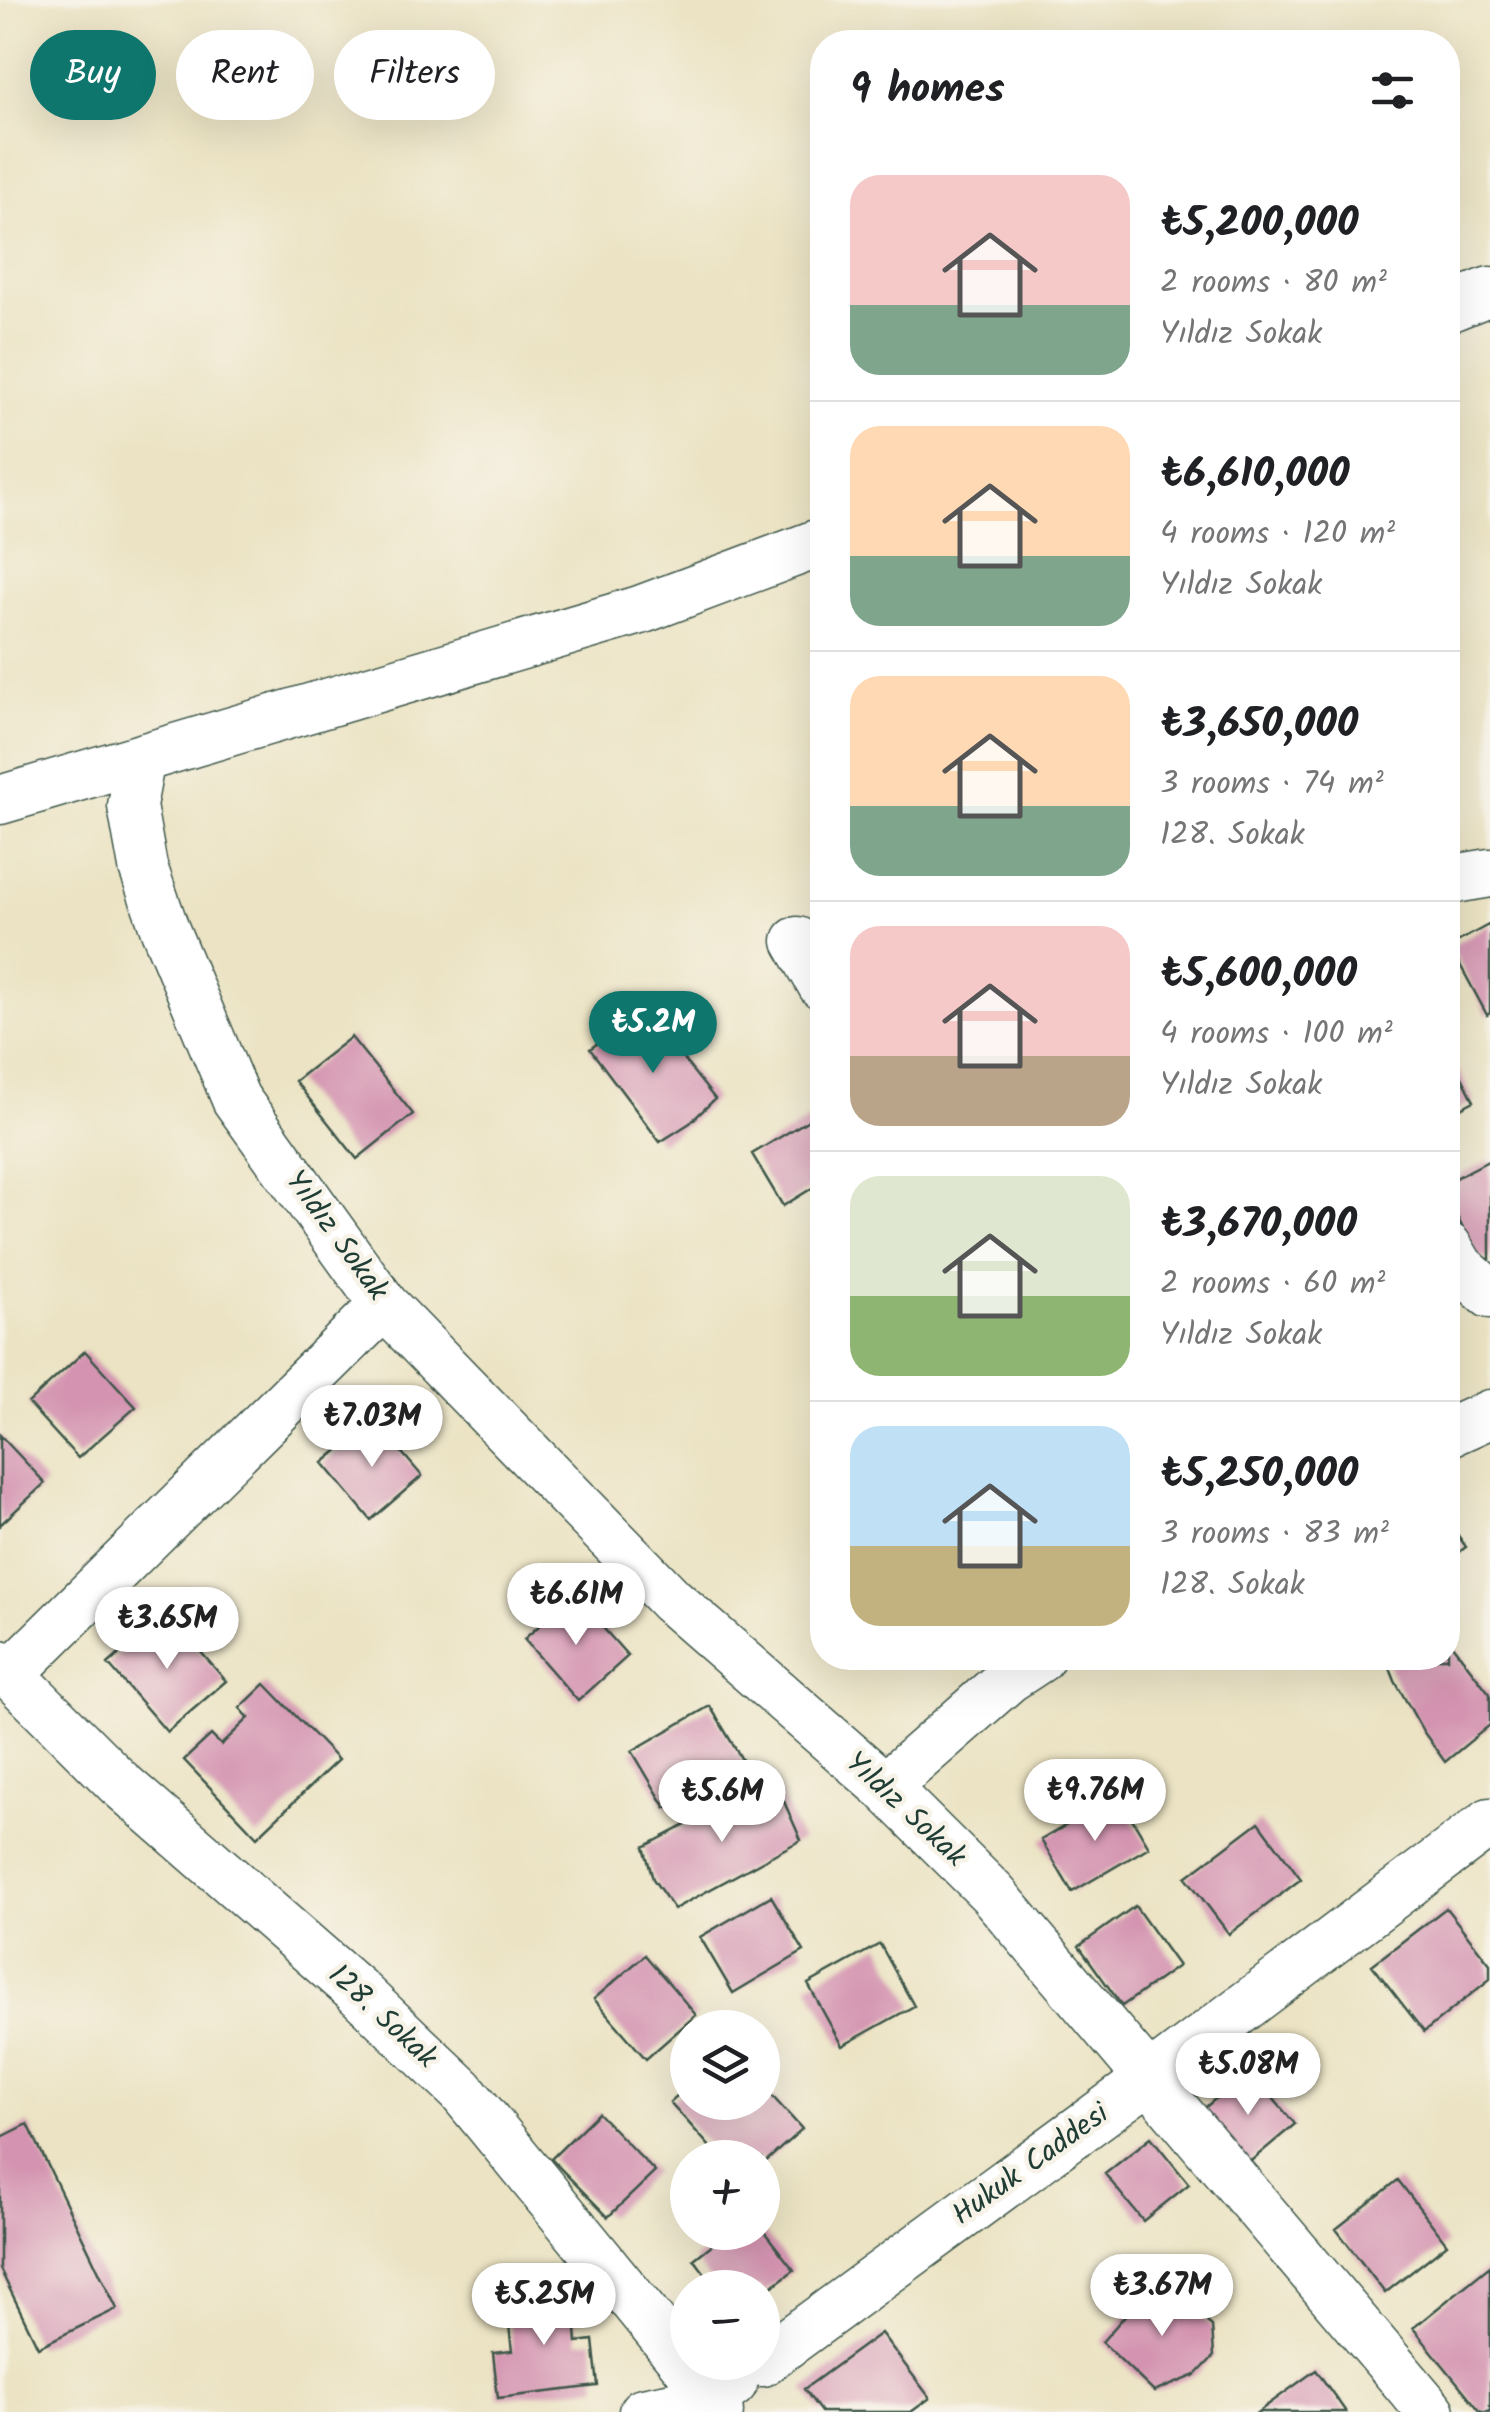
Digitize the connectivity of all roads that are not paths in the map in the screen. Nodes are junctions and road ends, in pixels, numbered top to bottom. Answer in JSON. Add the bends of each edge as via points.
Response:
{"nodes":[{"id":1,"x":1490,"y":292,"type":"edge"},
{"id":2,"x":1460,"y":303,"type":"edge"},
{"id":3,"x":810,"y":546,"type":"edge"},
{"id":4,"x":141,"y":758,"type":"junction"},
{"id":5,"x":0,"y":800,"type":"edge"},
{"id":6,"x":1490,"y":873,"type":"edge"},
{"id":7,"x":1460,"y":878,"type":"edge"},
{"id":8,"x":796,"y":942,"type":"dead end"},
{"id":9,"x":810,"y":966,"type":"edge"},
{"id":10,"x":1460,"y":1267,"type":"edge"},
{"id":11,"x":1490,"y":1294,"type":"edge"},
{"id":12,"x":384,"y":1305,"type":"junction"},
{"id":13,"x":1490,"y":1414,"type":"edge"},
{"id":14,"x":1460,"y":1428,"type":"edge"},
{"id":15,"x":5,"y":1669,"type":"edge"},
{"id":16,"x":1023,"y":1670,"type":"edge"},
{"id":17,"x":886,"y":1788,"type":"junction"},
{"id":18,"x":1490,"y":1822,"type":"edge"},
{"id":19,"x":1150,"y":2078,"type":"junction"},
{"id":20,"x":780,"y":2349,"type":"edge"},
{"id":21,"x":743,"y":2380,"type":"edge"},
{"id":22,"x":716,"y":2405,"type":"edge"},
{"id":23,"x":643,"y":2412,"type":"edge"},
{"id":24,"x":1431,"y":2412,"type":"edge"}],
"edges":[{"from":1,"to":2,"type":"street"},
{"from":3,"to":4,"type":"street","via":[[640,610]]},
{"from":4,"to":5,"type":"street"},
{"from":4,"to":12,"type":"street","name":"Yıldız Sokak","via":[[132,806],[143,867],[236,1098]]},
{"from":6,"to":7,"type":"street"},
{"from":8,"to":9,"type":"street"},
{"from":10,"to":11,"type":"street"},
{"from":12,"to":15,"type":"street"},
{"from":12,"to":17,"type":"street","name":"Yıldız Sokak","via":[[671,1600]]},
{"from":13,"to":14,"type":"street"},
{"from":15,"to":22,"type":"street","name":"128. Sokak","via":[[118,1783],[355,1989],[460,2090]]},
{"from":16,"to":17,"type":"street"},
{"from":17,"to":19,"type":"street","name":"Yıldız Sokak","via":[[992,1893]]},
{"from":18,"to":19,"type":"street","name":"Hukuk Caddesi"},
{"from":19,"to":20,"type":"street","name":"Hukuk Caddesi"},
{"from":19,"to":24,"type":"street","name":"Yıldız Sokak"},
{"from":21,"to":22,"type":"street","name":"Hukuk Caddesi"},
{"from":22,"to":23,"type":"street","name":"Hukuk Caddesi"}]}
